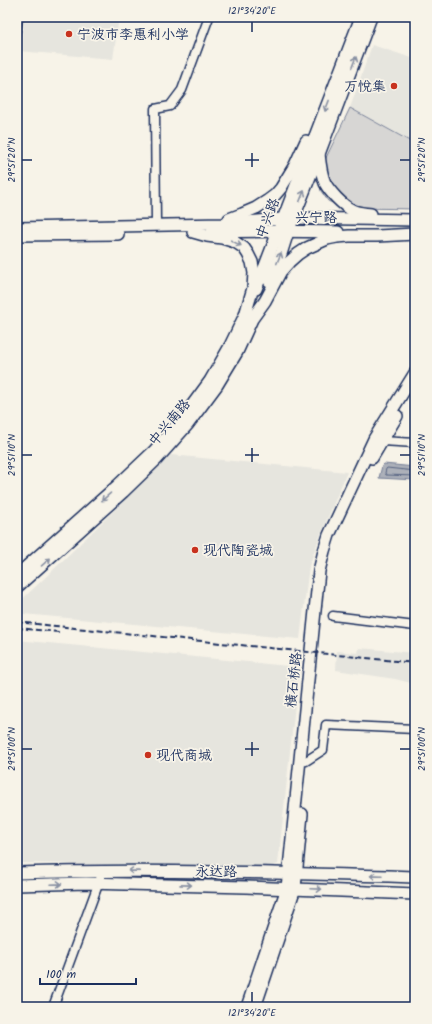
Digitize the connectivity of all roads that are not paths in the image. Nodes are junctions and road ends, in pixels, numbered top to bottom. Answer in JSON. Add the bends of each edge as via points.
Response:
{"nodes":[{"id":1,"x":208,"y":17,"type":"edge"},
{"id":2,"x":361,"y":17,"type":"edge"},
{"id":3,"x":371,"y":17,"type":"edge"},
{"id":4,"x":317,"y":132,"type":"junction"},
{"id":5,"x":319,"y":154,"type":"junction"},
{"id":6,"x":275,"y":195,"type":"joint"},
{"id":7,"x":288,"y":219,"type":"junction"},
{"id":8,"x":415,"y":219,"type":"edge"},
{"id":9,"x":208,"y":224,"type":"junction"},
{"id":10,"x":156,"y":225,"type":"junction"},
{"id":11,"x":17,"y":228,"type":"edge"},
{"id":12,"x":193,"y":232,"type":"junction"},
{"id":13,"x":283,"y":232,"type":"junction"},
{"id":14,"x":415,"y":234,"type":"edge"},
{"id":15,"x":17,"y":236,"type":"edge"},
{"id":16,"x":248,"y":254,"type":"joint"},
{"id":17,"x":249,"y":317,"type":"junction"},
{"id":18,"x":415,"y":373,"type":"edge"},
{"id":19,"x":415,"y":386,"type":"edge"},
{"id":20,"x":185,"y":422,"type":"junction"},
{"id":21,"x":382,"y":441,"type":"junction"},
{"id":22,"x":415,"y":443,"type":"edge"},
{"id":23,"x":17,"y":575,"type":"edge"},
{"id":24,"x":17,"y":587,"type":"edge"},
{"id":25,"x":334,"y":616,"type":"dead end"},
{"id":26,"x":415,"y":626,"type":"edge"},
{"id":27,"x":415,"y":729,"type":"edge"},
{"id":28,"x":306,"y":761,"type":"junction"},
{"id":29,"x":103,"y":871,"type":"junction"},
{"id":30,"x":17,"y":873,"type":"edge"},
{"id":31,"x":292,"y":873,"type":"junction"},
{"id":32,"x":415,"y":877,"type":"edge"},
{"id":33,"x":98,"y":883,"type":"junction"},
{"id":34,"x":17,"y":885,"type":"edge"},
{"id":35,"x":291,"y":888,"type":"junction"},
{"id":36,"x":415,"y":894,"type":"edge"},
{"id":37,"x":53,"y":1007,"type":"edge"},
{"id":38,"x":247,"y":1007,"type":"edge"},
{"id":39,"x":255,"y":1007,"type":"edge"}],
"edges":[{"from":1,"to":10,"type":"street","via":[[182,90],[170,106],[155,109]]},
{"from":2,"to":4,"type":"main road","name":"中兴路","one_way":true},
{"from":5,"to":3,"type":"main road","name":"中兴路","one_way":true},
{"from":4,"to":6,"type":"main road","name":"中兴路","via":[[307,140],[295,165]]},
{"from":4,"to":7,"type":"main road","name":"中兴路"},
{"from":7,"to":5,"type":"main road","name":"中兴路","one_way":true},
{"from":5,"to":8,"type":"main road","name":"中兴路","via":[[325,182],[332,193],[352,210]]},
{"from":6,"to":9,"type":"main road","name":"兴宁路","via":[[256,208]]},
{"from":7,"to":8,"type":"main road","name":"兴宁路"},
{"from":7,"to":9,"type":"main road","name":"兴宁路"},
{"from":7,"to":13,"type":"main road","name":"中兴路"},
{"from":9,"to":10,"type":"main road","name":"兴宁路"},
{"from":10,"to":11,"type":"main road","name":"兴宁路"},
{"from":12,"to":13,"type":"main road","name":"兴宁路"},
{"from":12,"to":15,"type":"main road","name":"兴宁路"},
{"from":12,"to":16,"type":"main road","name":"兴宁路","one_way":true,"via":[[235,242]]},
{"from":13,"to":14,"type":"main road","name":"兴宁路"},
{"from":13,"to":17,"type":"main road","name":"中兴路","via":[[270,252]]},
{"from":17,"to":14,"type":"main road","name":"中兴南路","one_way":true,"via":[[265,301],[288,262],[308,248],[337,237]]},
{"from":16,"to":17,"type":"main road","name":"中兴南路","via":[[254,273]]},
{"from":17,"to":20,"type":"main road","name":"中兴南路","via":[[236,352],[217,385]]},
{"from":18,"to":31,"type":"main road","name":"横石桥路","via":[[374,439],[329,535],[319,571]]},
{"from":19,"to":21,"type":"main road","name":"横石桥路"},
{"from":20,"to":23,"type":"main road","name":"中兴南路","one_way":true},
{"from":24,"to":20,"type":"main road","name":"中兴南路","one_way":true,"via":[[156,460]]},
{"from":21,"to":22,"type":"street"},
{"from":21,"to":28,"type":"main road","name":"横石桥路","via":[[341,524],[326,566]]},
{"from":25,"to":26,"type":"street"},
{"from":27,"to":28,"type":"street","via":[[326,725],[323,750]]},
{"from":28,"to":31,"type":"main road","name":"横石桥路"},
{"from":29,"to":30,"type":"main road","name":"永达路"},
{"from":31,"to":29,"type":"main road","name":"永达路","one_way":true},
{"from":29,"to":33,"type":"street"},
{"from":32,"to":31,"type":"main road","name":"永达路","one_way":true},
{"from":31,"to":35,"type":"main road","name":"横石桥路"},
{"from":34,"to":33,"type":"main road","name":"永达路","one_way":true},
{"from":33,"to":35,"type":"main road","name":"永达路","one_way":true},
{"from":33,"to":37,"type":"street"},
{"from":35,"to":36,"type":"main road","name":"永达路","one_way":true},
{"from":35,"to":38,"type":"main road","name":"横石桥路"},
{"from":35,"to":39,"type":"main road","name":"横石桥路"}]}
